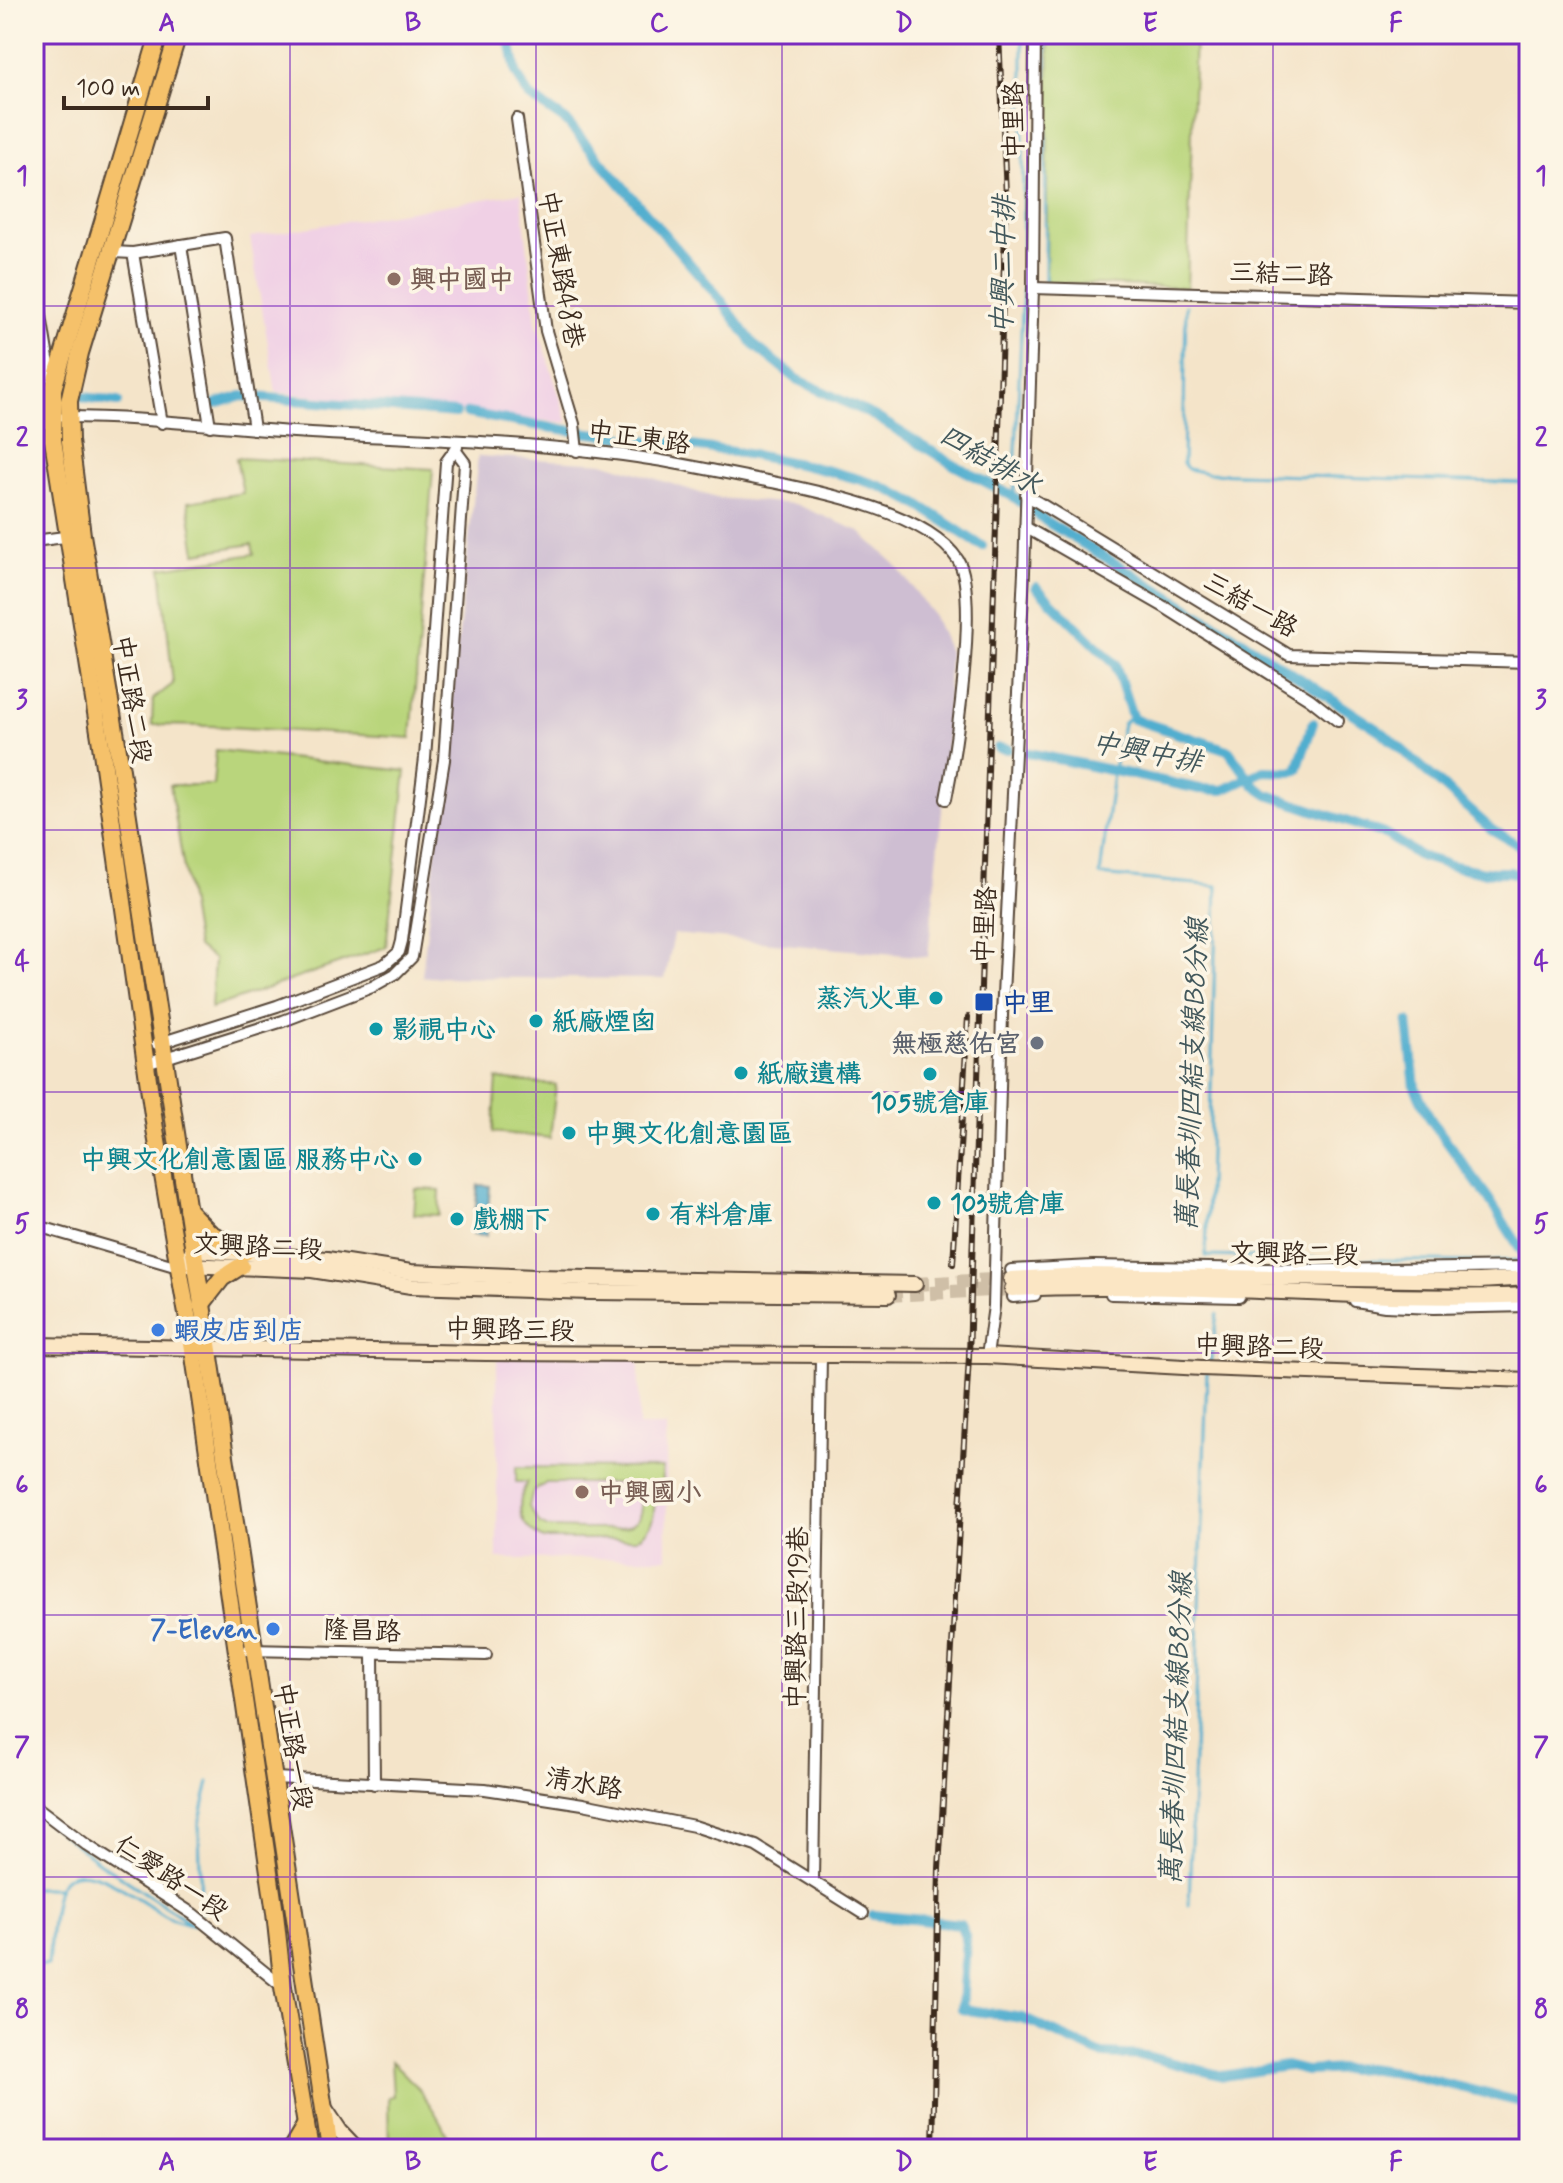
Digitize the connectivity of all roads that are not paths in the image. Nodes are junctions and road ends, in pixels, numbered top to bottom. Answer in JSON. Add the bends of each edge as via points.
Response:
{"nodes":[{"id":1,"x":159,"y":34,"type":"edge"},
{"id":2,"x":178,"y":34,"type":"edge"},
{"id":3,"x":1035,"y":34,"type":"edge"},
{"id":4,"x":517,"y":119,"type":"dead end"},
{"id":5,"x":181,"y":245,"type":"junction"},
{"id":6,"x":112,"y":252,"type":"junction"},
{"id":7,"x":133,"y":253,"type":"junction"},
{"id":8,"x":34,"y":273,"type":"edge"},
{"id":9,"x":1033,"y":288,"type":"junction"},
{"id":10,"x":1529,"y":303,"type":"edge"},
{"id":11,"x":34,"y":400,"type":"edge"},
{"id":12,"x":59,"y":405,"type":"junction"},
{"id":13,"x":162,"y":423,"type":"junction"},
{"id":14,"x":210,"y":426,"type":"junction"},
{"id":15,"x":254,"y":429,"type":"junction"},
{"id":16,"x":457,"y":446,"type":"junction"},
{"id":17,"x":577,"y":451,"type":"junction"},
{"id":18,"x":1026,"y":495,"type":"junction"},
{"id":19,"x":1025,"y":527,"type":"junction"},
{"id":20,"x":75,"y":536,"type":"junction"},
{"id":21,"x":34,"y":541,"type":"edge"},
{"id":22,"x":1529,"y":662,"type":"edge"},
{"id":23,"x":1338,"y":721,"type":"dead end"},
{"id":24,"x":946,"y":799,"type":"dead end"},
{"id":25,"x":162,"y":1042,"type":"junction"},
{"id":26,"x":143,"y":1047,"type":"junction"},
{"id":27,"x":165,"y":1060,"type":"junction"},
{"id":28,"x":146,"y":1064,"type":"junction"},
{"id":29,"x":187,"y":1209,"type":"junction"},
{"id":30,"x":34,"y":1225,"type":"edge"},
{"id":31,"x":195,"y":1257,"type":"junction"},
{"id":32,"x":243,"y":1259,"type":"junction"},
{"id":33,"x":178,"y":1267,"type":"junction"},
{"id":34,"x":1529,"y":1267,"type":"edge"},
{"id":35,"x":1529,"y":1278,"type":"edge"},
{"id":36,"x":915,"y":1284,"type":"tunnel mouth"},
{"id":37,"x":1012,"y":1284,"type":"junction"},
{"id":38,"x":888,"y":1295,"type":"tunnel mouth"},
{"id":39,"x":1529,"y":1295,"type":"edge"},
{"id":40,"x":201,"y":1305,"type":"junction"},
{"id":41,"x":1529,"y":1306,"type":"edge"},
{"id":42,"x":34,"y":1345,"type":"edge"},
{"id":43,"x":201,"y":1349,"type":"junction"},
{"id":44,"x":821,"y":1356,"type":"junction"},
{"id":45,"x":987,"y":1356,"type":"junction"},
{"id":46,"x":1529,"y":1380,"type":"edge"},
{"id":47,"x":255,"y":1649,"type":"junction"},
{"id":48,"x":237,"y":1652,"type":"junction"},
{"id":49,"x":373,"y":1653,"type":"junction"},
{"id":50,"x":486,"y":1655,"type":"dead end"},
{"id":51,"x":275,"y":1778,"type":"junction"},
{"id":52,"x":374,"y":1784,"type":"junction"},
{"id":53,"x":34,"y":1805,"type":"edge"},
{"id":54,"x":813,"y":1881,"type":"junction"},
{"id":55,"x":863,"y":1913,"type":"dead end"},
{"id":56,"x":283,"y":1987,"type":"junction"},
{"id":57,"x":324,"y":2107,"type":"junction"},
{"id":58,"x":306,"y":2124,"type":"junction"},
{"id":59,"x":291,"y":2149,"type":"edge"},
{"id":60,"x":310,"y":2149,"type":"edge"},
{"id":61,"x":330,"y":2149,"type":"edge"},
{"id":62,"x":357,"y":2149,"type":"edge"}],
"edges":[{"from":1,"to":12,"type":"main road","name":"中正路二段"},
{"from":2,"to":6,"type":"main road","name":"中正路二段"},
{"from":3,"to":9,"type":"street","name":"中里路"},
{"from":4,"to":17,"type":"street","name":"中正東路48巷","via":[[546,331]]},
{"from":5,"to":7,"type":"street"},
{"from":5,"to":14,"type":"street"},
{"from":5,"to":15,"type":"street","via":[[225,238]]},
{"from":6,"to":7,"type":"street"},
{"from":6,"to":12,"type":"main road","name":"中正路二段"},
{"from":7,"to":13,"type":"street"},
{"from":8,"to":12,"type":"street"},
{"from":9,"to":10,"type":"street","name":"三結二路"},
{"from":9,"to":18,"type":"street","name":"中里路"},
{"from":11,"to":12,"type":"street","name":"中正東路"},
{"from":12,"to":13,"type":"street","name":"中正東路"},
{"from":12,"to":20,"type":"main road","name":"中正路二段"},
{"from":13,"to":14,"type":"street","name":"中正東路"},
{"from":14,"to":15,"type":"street","name":"中正東路"},
{"from":15,"to":16,"type":"street","name":"中正東路"},
{"from":16,"to":17,"type":"street","name":"中正東路"},
{"from":16,"to":25,"type":"street","via":[[446,462],[425,758],[399,952],[384,965],[277,1006]]},
{"from":16,"to":27,"type":"street","via":[[465,463],[444,760],[412,957],[372,987]]},
{"from":17,"to":24,"type":"street","name":"中正東路","via":[[663,461],[831,494],[916,526],[949,548],[964,574],[967,619]]},
{"from":18,"to":19,"type":"street","name":"中里路"},
{"from":18,"to":22,"type":"street","name":"三結一路","via":[[1289,655]]},
{"from":19,"to":23,"type":"street","via":[[1166,608]]},
{"from":19,"to":45,"type":"street","name":"中里路","via":[[994,1306]]},
{"from":20,"to":21,"type":"street"},
{"from":20,"to":25,"type":"main road","name":"中正路二段","via":[[116,737]]},
{"from":20,"to":26,"type":"main road","name":"中正路二段"},
{"from":25,"to":26,"type":"street"},
{"from":25,"to":27,"type":"main road","name":"中正路二段"},
{"from":26,"to":28,"type":"main road","name":"中正路二段"},
{"from":27,"to":28,"type":"street"},
{"from":27,"to":29,"type":"main road","name":"中正路二段"},
{"from":28,"to":33,"type":"main road","name":"中正路二段"},
{"from":29,"to":31,"type":"main road","name":"中正路二段"},
{"from":29,"to":32,"type":"main road"},
{"from":30,"to":33,"type":"street"},
{"from":31,"to":32,"type":"street","name":"文興路二段"},
{"from":31,"to":33,"type":"street","name":"文興路二段"},
{"from":31,"to":40,"type":"main road","name":"中正路二段"},
{"from":32,"to":36,"type":"street","name":"文興路二段","via":[[327,1259],[411,1272],[535,1277]]},
{"from":32,"to":38,"type":"street","name":"文興路二段","via":[[411,1286]]},
{"from":32,"to":40,"type":"main road"},
{"from":33,"to":43,"type":"main road","name":"中正路二段"},
{"from":34,"to":37,"type":"street","name":"文興路二段","via":[[1093,1266]]},
{"from":35,"to":37,"type":"street","name":"文興路二段","via":[[1083,1275]]},
{"from":37,"to":39,"type":"street","name":"文興路二段"},
{"from":37,"to":41,"type":"street","name":"文興路二段","via":[[1107,1294],[1329,1299],[1385,1306]]},
{"from":40,"to":43,"type":"main road","name":"中正路二段"},
{"from":42,"to":43,"type":"street","name":"中興路三段"},
{"from":43,"to":44,"type":"street","name":"中興路三段"},
{"from":43,"to":47,"type":"main road","name":"中正路一段"},
{"from":43,"to":48,"type":"main road","name":"中正路一段"},
{"from":44,"to":45,"type":"street","name":"中興路三段"},
{"from":44,"to":54,"type":"street","name":"中興路三段19巷"},
{"from":45,"to":46,"type":"street","name":"中興路二段"},
{"from":47,"to":48,"type":"street","name":"隆昌路"},
{"from":47,"to":49,"type":"street","name":"隆昌路"},
{"from":47,"to":51,"type":"main road","name":"中正路一段"},
{"from":48,"to":56,"type":"main road","name":"中正路一段"},
{"from":49,"to":50,"type":"street","name":"隆昌路"},
{"from":49,"to":52,"type":"street"},
{"from":51,"to":52,"type":"street","name":"清水路"},
{"from":51,"to":57,"type":"main road","name":"中正路一段"},
{"from":52,"to":54,"type":"street","name":"清水路","via":[[485,1789],[694,1826],[756,1846]]},
{"from":53,"to":56,"type":"street","name":"仁愛路一段","via":[[193,1914]]},
{"from":54,"to":55,"type":"street","name":"清水路"},
{"from":56,"to":58,"type":"main road","name":"中正路一段"},
{"from":57,"to":61,"type":"main road","name":"中正路一段"},
{"from":57,"to":62,"type":"street"},
{"from":58,"to":59,"type":"main road"},
{"from":58,"to":60,"type":"main road","name":"中正路一段"}]}
